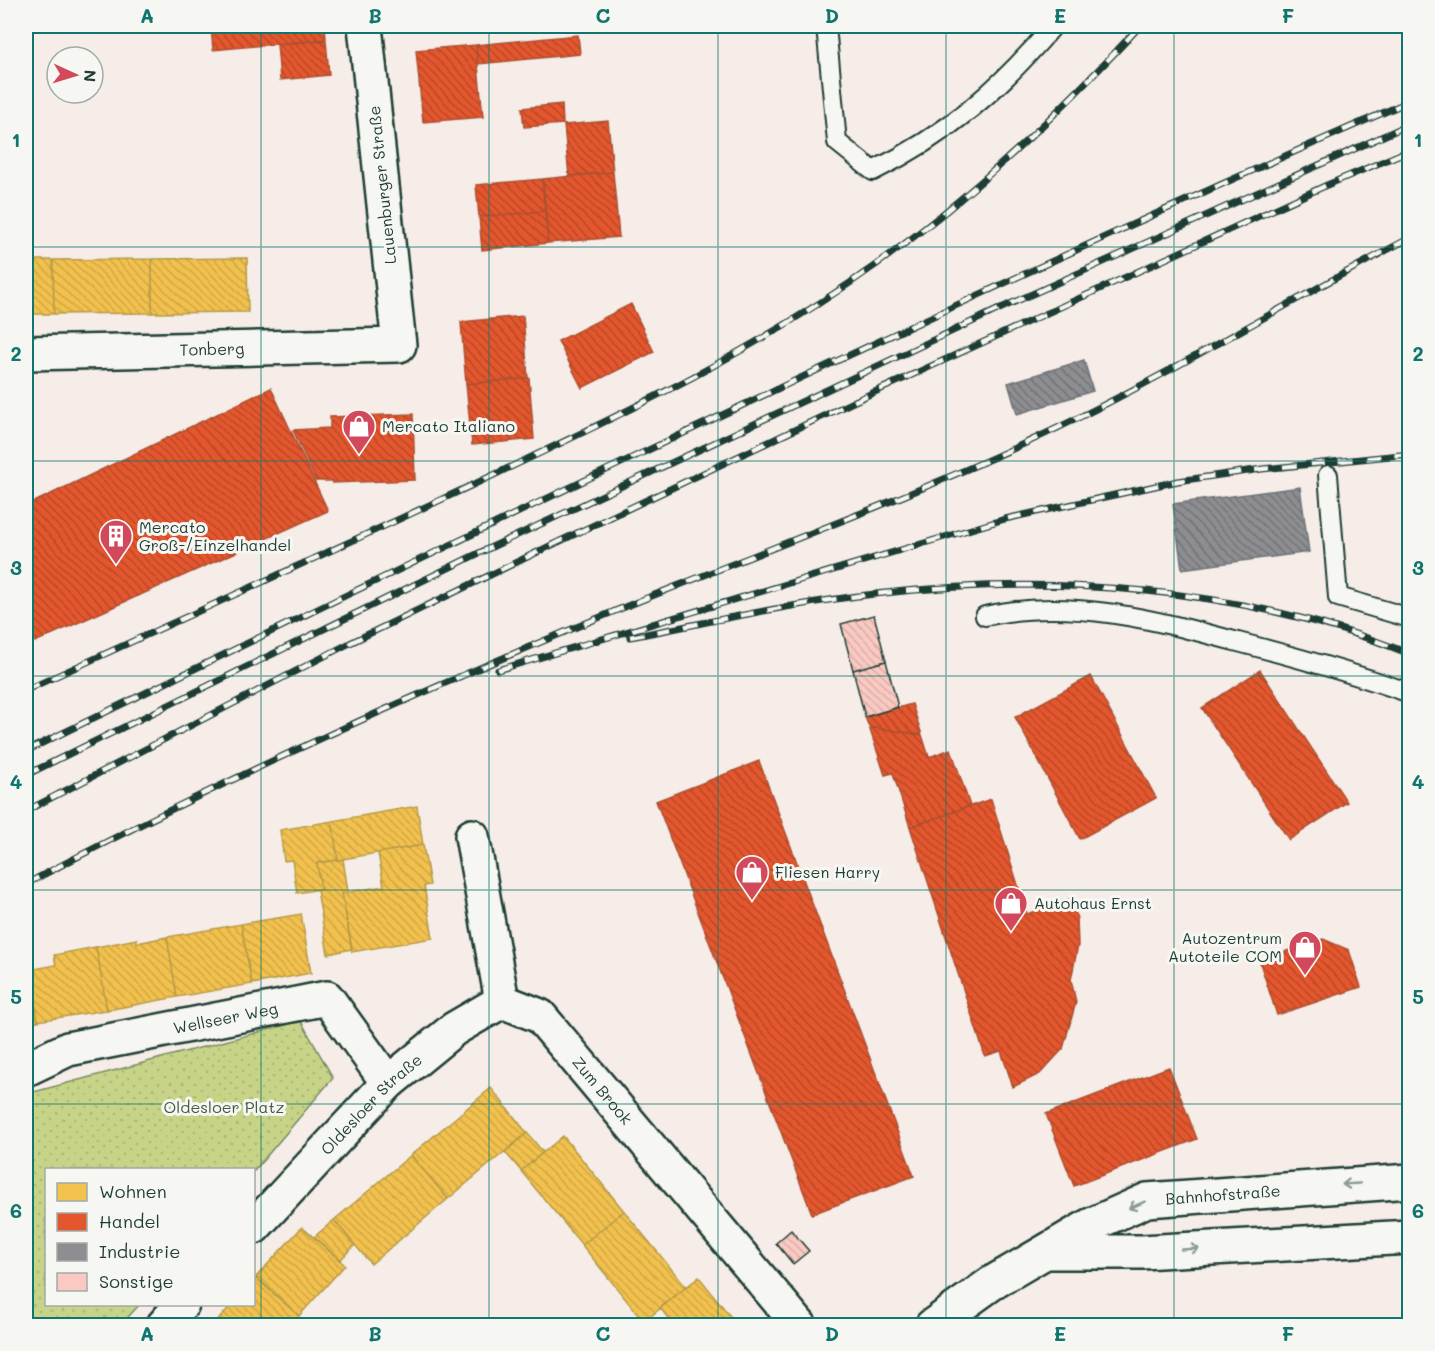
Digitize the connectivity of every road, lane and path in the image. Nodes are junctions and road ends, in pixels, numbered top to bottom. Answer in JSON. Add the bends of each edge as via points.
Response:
{"nodes":[{"id":1,"x":365,"y":26,"type":"edge"},
{"id":2,"x":826,"y":26,"type":"edge"},
{"id":3,"x":1053,"y":26,"type":"edge"},
{"id":4,"x":399,"y":345,"type":"joint"},
{"id":5,"x":26,"y":352,"type":"edge"},
{"id":6,"x":1328,"y":475,"type":"dead end"},
{"id":7,"x":985,"y":616,"type":"dead end"},
{"id":8,"x":1410,"y":618,"type":"edge"},
{"id":9,"x":1410,"y":693,"type":"edge"},
{"id":10,"x":472,"y":836,"type":"dead end"},
{"id":11,"x":502,"y":1001,"type":"junction"},
{"id":12,"x":26,"y":1069,"type":"edge"},
{"id":13,"x":388,"y":1083,"type":"junction"},
{"id":14,"x":1410,"y":1181,"type":"edge"},
{"id":15,"x":255,"y":1226,"type":"edge"},
{"id":16,"x":1410,"y":1237,"type":"edge"},
{"id":17,"x":1048,"y":1252,"type":"junction"},
{"id":18,"x":181,"y":1306,"type":"edge"},
{"id":19,"x":163,"y":1326,"type":"edge"},
{"id":20,"x":800,"y":1326,"type":"edge"},
{"id":21,"x":932,"y":1326,"type":"edge"}],
"edges":[{"from":1,"to":4,"type":"street","name":"Lauenburger Straße"},
{"from":2,"to":3,"type":"lane","via":[[837,142],[873,171],[916,150],[984,100]]},
{"from":4,"to":5,"type":"street","name":"Tonberg"},
{"from":6,"to":8,"type":"lane","via":[[1338,597]]},
{"from":7,"to":9,"type":"lane","via":[[1013,610],[1060,609],[1129,615],[1325,665]]},
{"from":10,"to":11,"type":"street"},
{"from":11,"to":13,"type":"street","name":"Oldesloer Straße","via":[[454,1029]]},
{"from":11,"to":20,"type":"street","name":"Zum Brook","via":[[540,1016]]},
{"from":12,"to":13,"type":"street","name":"Wellseer Weg","via":[[68,1049],[327,998]]},
{"from":13,"to":15,"type":"street","name":"Oldesloer Straße"},
{"from":14,"to":17,"type":"street","name":"Bahnhofstraße","one_way":true,"via":[[1146,1200],[1091,1225]]},
{"from":17,"to":16,"type":"street","name":"Bahnhofstraße","one_way":true},
{"from":17,"to":21,"type":"street","name":"Bahnhofstraße","via":[[992,1283]]},
{"from":18,"to":19,"type":"street"}]}
